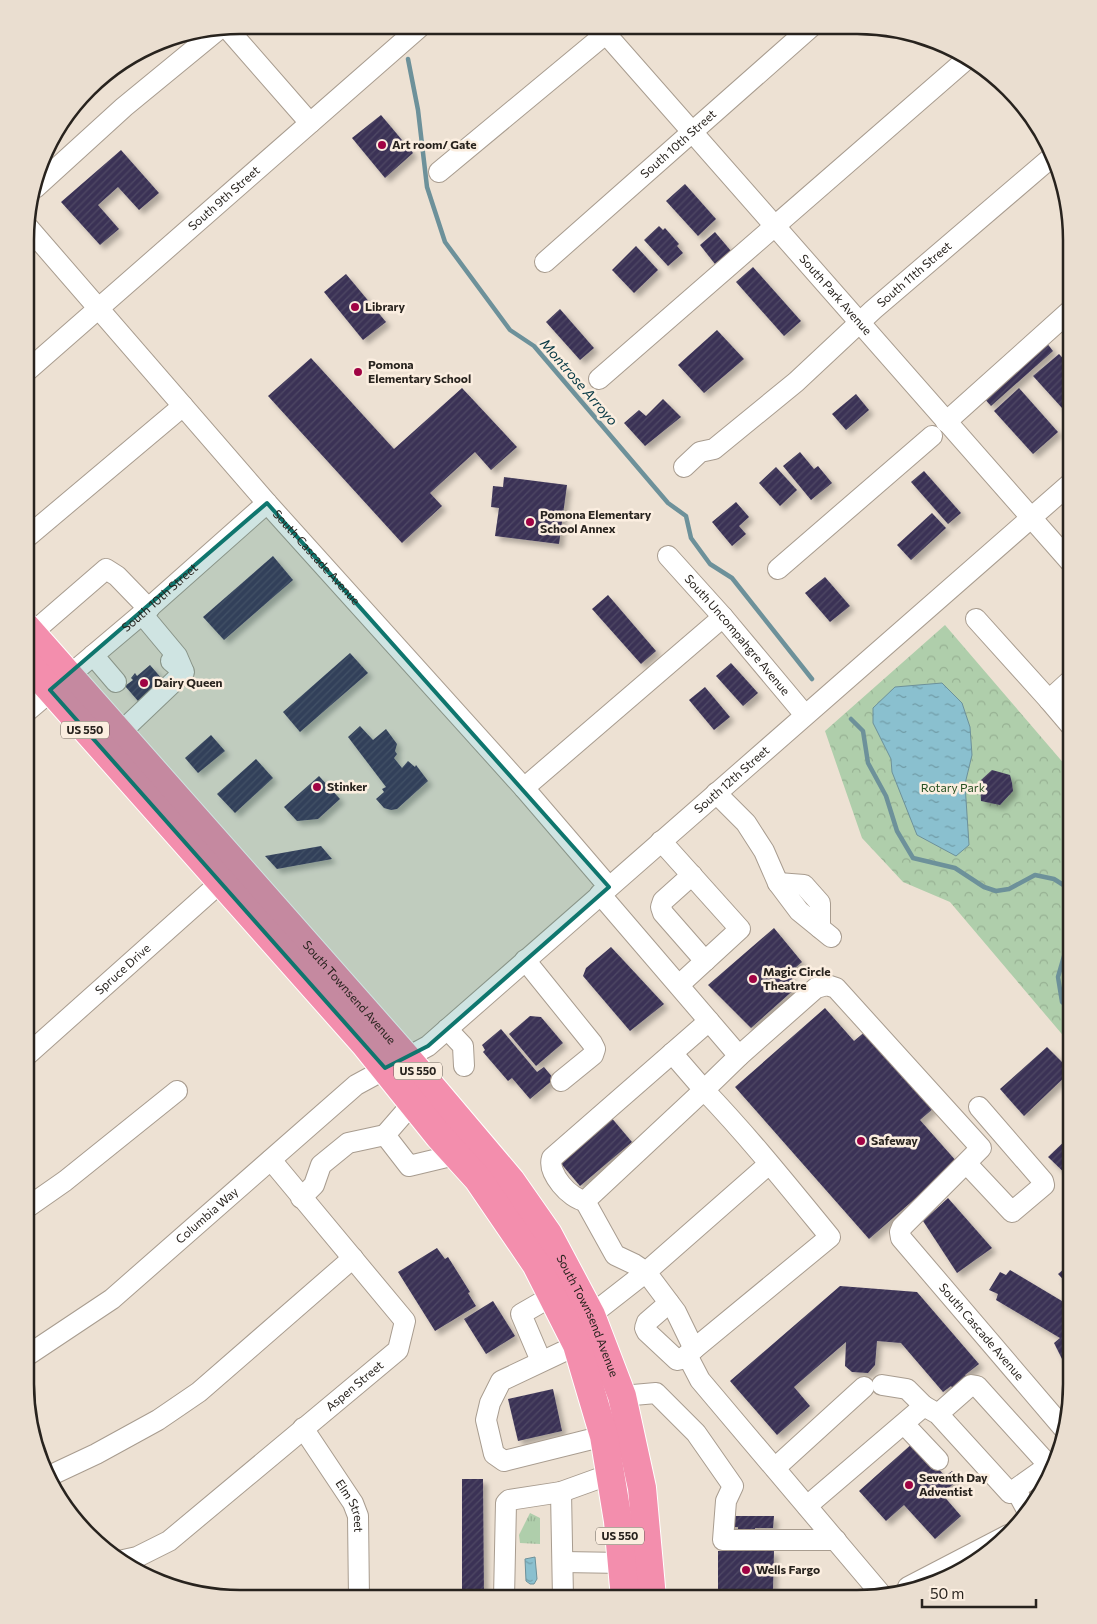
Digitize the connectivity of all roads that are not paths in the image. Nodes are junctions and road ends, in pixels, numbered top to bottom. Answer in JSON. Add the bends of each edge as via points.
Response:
{"nodes":[{"id":1,"x":232,"y":34,"type":"edge"},
{"id":2,"x":412,"y":34,"type":"edge"},
{"id":3,"x":600,"y":34,"type":"edge"},
{"id":4,"x":610,"y":34,"type":"edge"},
{"id":5,"x":803,"y":34,"type":"edge"},
{"id":6,"x":208,"y":37,"type":"edge"},
{"id":7,"x":963,"y":63,"type":"edge"},
{"id":8,"x":310,"y":123,"type":"junction"},
{"id":9,"x":692,"y":132,"type":"junction"},
{"id":10,"x":1047,"y":160,"type":"edge"},
{"id":11,"x":439,"y":172,"type":"dead end"},
{"id":12,"x":42,"y":181,"type":"edge"},
{"id":13,"x":776,"y":227,"type":"junction"},
{"id":14,"x":34,"y":234,"type":"edge"},
{"id":15,"x":545,"y":262,"type":"dead end"},
{"id":16,"x":98,"y":309,"type":"junction"},
{"id":17,"x":1063,"y":317,"type":"edge"},
{"id":18,"x":859,"y":323,"type":"junction"},
{"id":19,"x":34,"y":365,"type":"edge"},
{"id":20,"x":599,"y":379,"type":"dead end"},
{"id":21,"x":183,"y":406,"type":"junction"},
{"id":22,"x":939,"y":429,"type":"junction"},
{"id":23,"x":684,"y":467,"type":"dead end"},
{"id":24,"x":1063,"y":490,"type":"edge"},
{"id":25,"x":268,"y":503,"type":"junction"},
{"id":26,"x":1031,"y":519,"type":"junction"},
{"id":27,"x":34,"y":531,"type":"edge"},
{"id":28,"x":1063,"y":554,"type":"edge"},
{"id":29,"x":668,"y":556,"type":"dead end"},
{"id":30,"x":778,"y":569,"type":"dead end"},
{"id":31,"x":145,"y":611,"type":"junction"},
{"id":32,"x":724,"y":617,"type":"junction"},
{"id":33,"x":976,"y":619,"type":"dead end"},
{"id":34,"x":34,"y":626,"type":"edge"},
{"id":35,"x":34,"y":638,"type":"edge"},
{"id":36,"x":92,"y":655,"type":"junction"},
{"id":37,"x":34,"y":667,"type":"edge"},
{"id":38,"x":60,"y":682,"type":"junction"},
{"id":39,"x":116,"y":682,"type":"dead end"},
{"id":40,"x":1063,"y":687,"type":"edge"},
{"id":41,"x":1049,"y":700,"type":"junction"},
{"id":42,"x":34,"y":705,"type":"edge"},
{"id":43,"x":805,"y":715,"type":"junction"},
{"id":44,"x":1063,"y":716,"type":"edge"},
{"id":45,"x":122,"y":732,"type":"junction"},
{"id":46,"x":524,"y":788,"type":"junction"},
{"id":47,"x":716,"y":793,"type":"junction"},
{"id":48,"x":661,"y":841,"type":"junction"},
{"id":49,"x":692,"y":875,"type":"junction"},
{"id":50,"x":221,"y":882,"type":"junction"},
{"id":51,"x":605,"y":891,"type":"junction"},
{"id":52,"x":826,"y":933,"type":"dead end"},
{"id":53,"x":525,"y":960,"type":"junction"},
{"id":54,"x":705,"y":961,"type":"junction"},
{"id":55,"x":679,"y":985,"type":"junction"},
{"id":56,"x":709,"y":1020,"type":"junction"},
{"id":57,"x":447,"y":1029,"type":"junction"},
{"id":58,"x":34,"y":1049,"type":"edge"},
{"id":59,"x":672,"y":1053,"type":"junction"},
{"id":60,"x":739,"y":1056,"type":"junction"},
{"id":61,"x":396,"y":1063,"type":"junction"},
{"id":62,"x":464,"y":1066,"type":"dead end"},
{"id":63,"x":561,"y":1081,"type":"dead end"},
{"id":64,"x":704,"y":1090,"type":"junction"},
{"id":65,"x":177,"y":1091,"type":"dead end"},
{"id":66,"x":412,"y":1104,"type":"junction"},
{"id":67,"x":979,"y":1107,"type":"dead end"},
{"id":68,"x":385,"y":1135,"type":"junction"},
{"id":69,"x":455,"y":1154,"type":"junction"},
{"id":70,"x":272,"y":1160,"type":"junction"},
{"id":71,"x":769,"y":1164,"type":"junction"},
{"id":72,"x":967,"y":1164,"type":"junction"},
{"id":73,"x":308,"y":1192,"type":"junction"},
{"id":74,"x":585,"y":1201,"type":"junction"},
{"id":75,"x":34,"y":1203,"type":"edge"},
{"id":76,"x":353,"y":1258,"type":"junction"},
{"id":77,"x":646,"y":1272,"type":"junction"},
{"id":78,"x":554,"y":1294,"type":"junction"},
{"id":79,"x":669,"y":1303,"type":"junction"},
{"id":80,"x":591,"y":1315,"type":"junction"},
{"id":81,"x":577,"y":1345,"type":"junction"},
{"id":82,"x":34,"y":1351,"type":"edge"},
{"id":83,"x":691,"y":1352,"type":"junction"},
{"id":84,"x":540,"y":1360,"type":"junction"},
{"id":85,"x":622,"y":1396,"type":"junction"},
{"id":86,"x":931,"y":1410,"type":"junction"},
{"id":87,"x":1059,"y":1423,"type":"edge"},
{"id":88,"x":904,"y":1424,"type":"junction"},
{"id":89,"x":303,"y":1428,"type":"junction"},
{"id":90,"x":604,"y":1436,"type":"junction"},
{"id":91,"x":938,"y":1460,"type":"dead end"},
{"id":92,"x":775,"y":1468,"type":"junction"},
{"id":93,"x":54,"y":1473,"type":"edge"},
{"id":94,"x":611,"y":1474,"type":"junction"},
{"id":95,"x":1016,"y":1490,"type":"junction"},
{"id":96,"x":562,"y":1492,"type":"junction"},
{"id":97,"x":1024,"y":1505,"type":"edge"},
{"id":98,"x":807,"y":1506,"type":"junction"},
{"id":99,"x":836,"y":1540,"type":"junction"},
{"id":100,"x":983,"y":1548,"type":"edge"},
{"id":101,"x":130,"y":1559,"type":"edge"},
{"id":102,"x":563,"y":1562,"type":"junction"},
{"id":103,"x":623,"y":1563,"type":"junction"},
{"id":104,"x":922,"y":1579,"type":"edge"},
{"id":105,"x":877,"y":1589,"type":"edge"},
{"id":106,"x":359,"y":1590,"type":"edge"},
{"id":107,"x":504,"y":1590,"type":"edge"},
{"id":108,"x":563,"y":1590,"type":"edge"},
{"id":109,"x":625,"y":1590,"type":"edge"},
{"id":110,"x":651,"y":1590,"type":"edge"}],
"edges":[{"from":1,"to":8,"type":"street"},
{"from":2,"to":8,"type":"street","name":"South 9th Street"},
{"from":3,"to":11,"type":"street"},
{"from":4,"to":9,"type":"street","name":"South Park Avenue"},
{"from":5,"to":9,"type":"street","name":"South 10th Street"},
{"from":6,"to":12,"type":"street"},
{"from":7,"to":13,"type":"street"},
{"from":8,"to":16,"type":"street","name":"South 9th Street"},
{"from":9,"to":13,"type":"street","name":"South Park Avenue"},
{"from":9,"to":15,"type":"street","name":"South 10th Street"},
{"from":10,"to":18,"type":"street","name":"South 11th Street"},
{"from":13,"to":18,"type":"street","name":"South Park Avenue"},
{"from":13,"to":20,"type":"street"},
{"from":14,"to":16,"type":"street","name":"South Cascade Avenue"},
{"from":16,"to":19,"type":"street","name":"South 9th Street"},
{"from":16,"to":21,"type":"street","name":"South Cascade Avenue"},
{"from":17,"to":22,"type":"street"},
{"from":18,"to":22,"type":"street","name":"South Park Avenue"},
{"from":18,"to":23,"type":"street","name":"South 11th Street","via":[[796,382],[714,449],[700,452]]},
{"from":21,"to":25,"type":"street","name":"South Cascade Avenue"},
{"from":21,"to":27,"type":"street"},
{"from":22,"to":26,"type":"street","name":"South Park Avenue"},
{"from":22,"to":30,"type":"street"},
{"from":24,"to":26,"type":"street","name":"South 12th Street"},
{"from":25,"to":31,"type":"street","name":"South 10th Street"},
{"from":25,"to":46,"type":"street","name":"South Cascade Avenue"},
{"from":26,"to":28,"type":"street","name":"South Park Avenue"},
{"from":26,"to":43,"type":"street","name":"South 12th Street"},
{"from":29,"to":32,"type":"street","name":"South Uncompahgre Avenue"},
{"from":31,"to":34,"type":"street","via":[[117,576],[106,569]]},
{"from":31,"to":36,"type":"street","name":"South 10th Street"},
{"from":31,"to":45,"type":"street","via":[[176,656],[177,666]]},
{"from":32,"to":43,"type":"street","name":"South Uncompahgre Avenue"},
{"from":32,"to":46,"type":"street"},
{"from":33,"to":41,"type":"street"},
{"from":35,"to":38,"type":"highway","name":"South Townsend Avenue","number":"US 550"},
{"from":36,"to":38,"type":"street","name":"South 10th Street"},
{"from":36,"to":39,"type":"street"},
{"from":37,"to":38,"type":"highway","name":"South Townsend Avenue","number":"US 550"},
{"from":38,"to":42,"type":"street","name":"South 10th Street"},
{"from":38,"to":45,"type":"highway","name":"South Townsend Avenue","number":"US 550"},
{"from":38,"to":50,"type":"highway","name":"South Townsend Avenue","number":"US 550"},
{"from":40,"to":41,"type":"street"},
{"from":41,"to":44,"type":"street"},
{"from":43,"to":47,"type":"street","name":"South 12th Street"},
{"from":45,"to":61,"type":"highway","name":"South Townsend Avenue","number":"US 550"},
{"from":46,"to":51,"type":"street","name":"South Cascade Avenue"},
{"from":47,"to":48,"type":"street","name":"South 12th Street"},
{"from":47,"to":52,"type":"street","via":[[746,823],[764,850],[778,883],[799,911]]},
{"from":48,"to":49,"type":"street"},
{"from":48,"to":51,"type":"street","name":"South 12th Street"},
{"from":49,"to":54,"type":"street","via":[[663,901],[661,907]]},
{"from":49,"to":54,"type":"street","via":[[740,929]]},
{"from":50,"to":58,"type":"street","name":"Spruce Drive"},
{"from":50,"to":61,"type":"highway","name":"South Townsend Avenue","number":"US 550"},
{"from":51,"to":53,"type":"street","name":"South 12th Street"},
{"from":51,"to":55,"type":"street","name":"South Cascade Avenue"},
{"from":53,"to":57,"type":"street","name":"South 12th Street"},
{"from":53,"to":63,"type":"street","via":[[595,1050]]},
{"from":54,"to":55,"type":"street"},
{"from":55,"to":56,"type":"street","name":"South Cascade Avenue"},
{"from":56,"to":59,"type":"street"},
{"from":56,"to":60,"type":"street","name":"South Cascade Avenue"},
{"from":57,"to":61,"type":"street","name":"South 12th Street","via":[[422,1050]]},
{"from":57,"to":62,"type":"street","via":[[462,1046]]},
{"from":59,"to":64,"type":"street"},
{"from":59,"to":74,"type":"street","via":[[552,1158],[551,1169],[569,1194],[576,1200]]},
{"from":60,"to":64,"type":"street"},
{"from":60,"to":72,"type":"street","via":[[816,988],[827,985],[836,988],[979,1145],[980,1152]]},
{"from":61,"to":66,"type":"highway","name":"South Townsend Avenue","number":"US 550"},
{"from":61,"to":70,"type":"street","name":"Columbia Way","via":[[356,1085]]},
{"from":61,"to":80,"type":"highway","name":"South Townsend Avenue","number":"US 550","via":[[511,1181],[548,1234]]},
{"from":64,"to":71,"type":"street"},
{"from":64,"to":74,"type":"street"},
{"from":65,"to":75,"type":"street"},
{"from":66,"to":68,"type":"street"},
{"from":66,"to":69,"type":"highway","name":"South Townsend Avenue","number":"US 550"},
{"from":67,"to":72,"type":"street","via":[[1044,1185],[1012,1212]]},
{"from":68,"to":69,"type":"street","via":[[409,1166]]},
{"from":68,"to":73,"type":"street","via":[[348,1143],[320,1165]]},
{"from":69,"to":78,"type":"highway","name":"South Townsend Avenue","number":"US 550","via":[[478,1179],[517,1234]]},
{"from":70,"to":73,"type":"street","name":"Aspen Street"},
{"from":70,"to":82,"type":"street","name":"Columbia Way","via":[[112,1299]]},
{"from":71,"to":77,"type":"street"},
{"from":71,"to":83,"type":"street","via":[[830,1237]]},
{"from":72,"to":87,"type":"street","name":"South Cascade Avenue","via":[[902,1226],[901,1238]]},
{"from":73,"to":76,"type":"street","name":"Aspen Street"},
{"from":74,"to":77,"type":"street","via":[[615,1255]]},
{"from":76,"to":89,"type":"street","name":"Aspen Street","via":[[405,1322],[398,1350]]},
{"from":76,"to":93,"type":"street","via":[[200,1392],[150,1424]]},
{"from":77,"to":79,"type":"street"},
{"from":77,"to":80,"type":"street"},
{"from":78,"to":81,"type":"highway","name":"South Townsend Avenue","number":"US 550"},
{"from":78,"to":84,"type":"street","via":[[521,1314]]},
{"from":79,"to":83,"type":"street"},
{"from":79,"to":83,"type":"street","via":[[647,1322],[645,1328],[672,1358],[677,1360]]},
{"from":80,"to":85,"type":"highway","name":"South Townsend Avenue","number":"US 550"},
{"from":81,"to":84,"type":"street"},
{"from":81,"to":90,"type":"highway","name":"South Townsend Avenue","number":"US 550"},
{"from":83,"to":92,"type":"street","via":[[700,1380]]},
{"from":84,"to":90,"type":"street","via":[[501,1381],[490,1403],[486,1420],[494,1454],[504,1461]]},
{"from":85,"to":99,"type":"street","via":[[656,1393],[696,1433],[733,1486],[726,1501],[724,1540]]},
{"from":85,"to":110,"type":"highway","name":"South Townsend Avenue","number":"US 550","via":[[642,1488]]},
{"from":86,"to":88,"type":"street"},
{"from":86,"to":92,"type":"street","via":[[907,1389],[873,1386]]},
{"from":86,"to":95,"type":"street","via":[[1008,1492]]},
{"from":86,"to":95,"type":"street","via":[[971,1385],[977,1386],[1044,1460],[1044,1469]]},
{"from":88,"to":91,"type":"street"},
{"from":88,"to":98,"type":"street"},
{"from":89,"to":101,"type":"street","name":"Aspen Street","via":[[169,1541]]},
{"from":89,"to":106,"type":"street","name":"Elm Street","via":[[356,1509]]},
{"from":90,"to":94,"type":"highway","name":"South Townsend Avenue","number":"US 550"},
{"from":92,"to":98,"type":"street"},
{"from":94,"to":96,"type":"street"},
{"from":94,"to":103,"type":"highway","name":"South Townsend Avenue","number":"US 550"},
{"from":95,"to":97,"type":"street"},
{"from":96,"to":102,"type":"street"},
{"from":96,"to":107,"type":"street","via":[[506,1503]]},
{"from":98,"to":99,"type":"street"},
{"from":99,"to":105,"type":"street"},
{"from":100,"to":104,"type":"street"},
{"from":102,"to":103,"type":"street"},
{"from":102,"to":108,"type":"street"},
{"from":103,"to":109,"type":"highway","name":"South Townsend Avenue","number":"US 550"}]}
